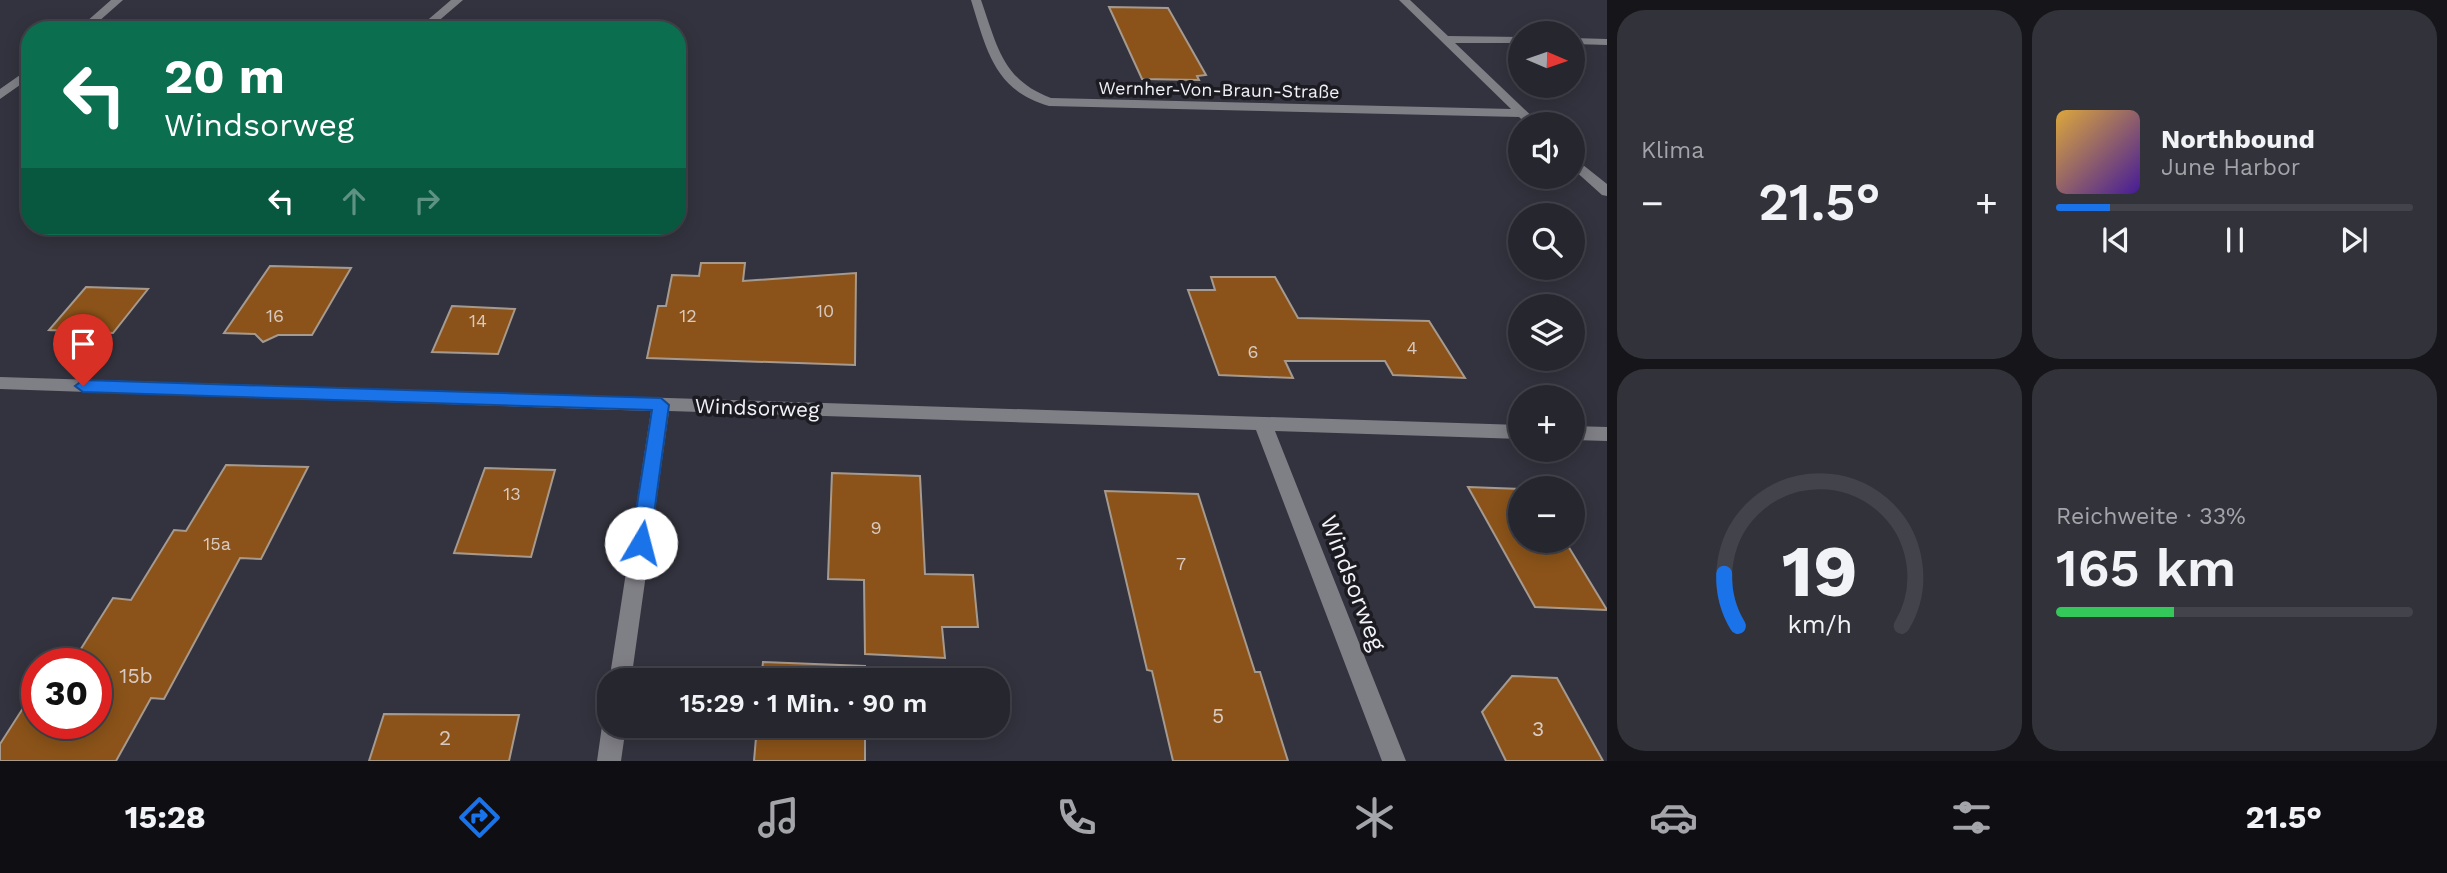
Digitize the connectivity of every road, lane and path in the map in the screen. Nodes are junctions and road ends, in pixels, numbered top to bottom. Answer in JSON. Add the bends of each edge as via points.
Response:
{"nodes":[{"id":1,"x":118,"y":0,"type":"edge"},
{"id":2,"x":458,"y":0,"type":"edge"},
{"id":3,"x":976,"y":0,"type":"edge"},
{"id":4,"x":1404,"y":0,"type":"edge"},
{"id":5,"x":93,"y":21,"type":"edge"},
{"id":6,"x":432,"y":21,"type":"edge"},
{"id":7,"x":1446,"y":39,"type":"junction"},
{"id":8,"x":1508,"y":40,"type":"edge"},
{"id":9,"x":1586,"y":41,"type":"edge"},
{"id":10,"x":1607,"y":42,"type":"edge"},
{"id":11,"x":21,"y":79,"type":"edge"},
{"id":12,"x":0,"y":95,"type":"edge"},
{"id":13,"x":1521,"y":112,"type":"edge"},
{"id":14,"x":1508,"y":113,"type":"edge"},
{"id":15,"x":1585,"y":172,"type":"edge"},
{"id":16,"x":1607,"y":192,"type":"edge"},
{"id":17,"x":0,"y":383,"type":"edge"},
{"id":18,"x":661,"y":405,"type":"junction"},
{"id":19,"x":1262,"y":425,"type":"junction"},
{"id":20,"x":1508,"y":432,"type":"edge"},
{"id":21,"x":1585,"y":433,"type":"edge"},
{"id":22,"x":1607,"y":434,"type":"edge"},
{"id":23,"x":622,"y":668,"type":"edge"},
{"id":24,"x":612,"y":738,"type":"edge"},
{"id":25,"x":609,"y":761,"type":"edge"},
{"id":26,"x":1394,"y":761,"type":"edge"}],
"edges":[{"from":1,"to":5,"type":"street"},
{"from":2,"to":6,"type":"street"},
{"from":3,"to":14,"type":"street","name":"Wernher-Von-Braun-Straße","via":[[1000,69],[1028,96],[1049,102]]},
{"from":4,"to":7,"type":"street"},
{"from":7,"to":8,"type":"street"},
{"from":7,"to":13,"type":"street"},
{"from":9,"to":10,"type":"street"},
{"from":11,"to":12,"type":"street"},
{"from":15,"to":16,"type":"street"},
{"from":17,"to":18,"type":"street","name":"Windsorweg"},
{"from":18,"to":19,"type":"street","name":"Windsorweg"},
{"from":18,"to":23,"type":"street"},
{"from":19,"to":20,"type":"street","name":"Windsorweg"},
{"from":19,"to":26,"type":"street","name":"Windsorweg"},
{"from":21,"to":22,"type":"street"},
{"from":24,"to":25,"type":"street"}]}
